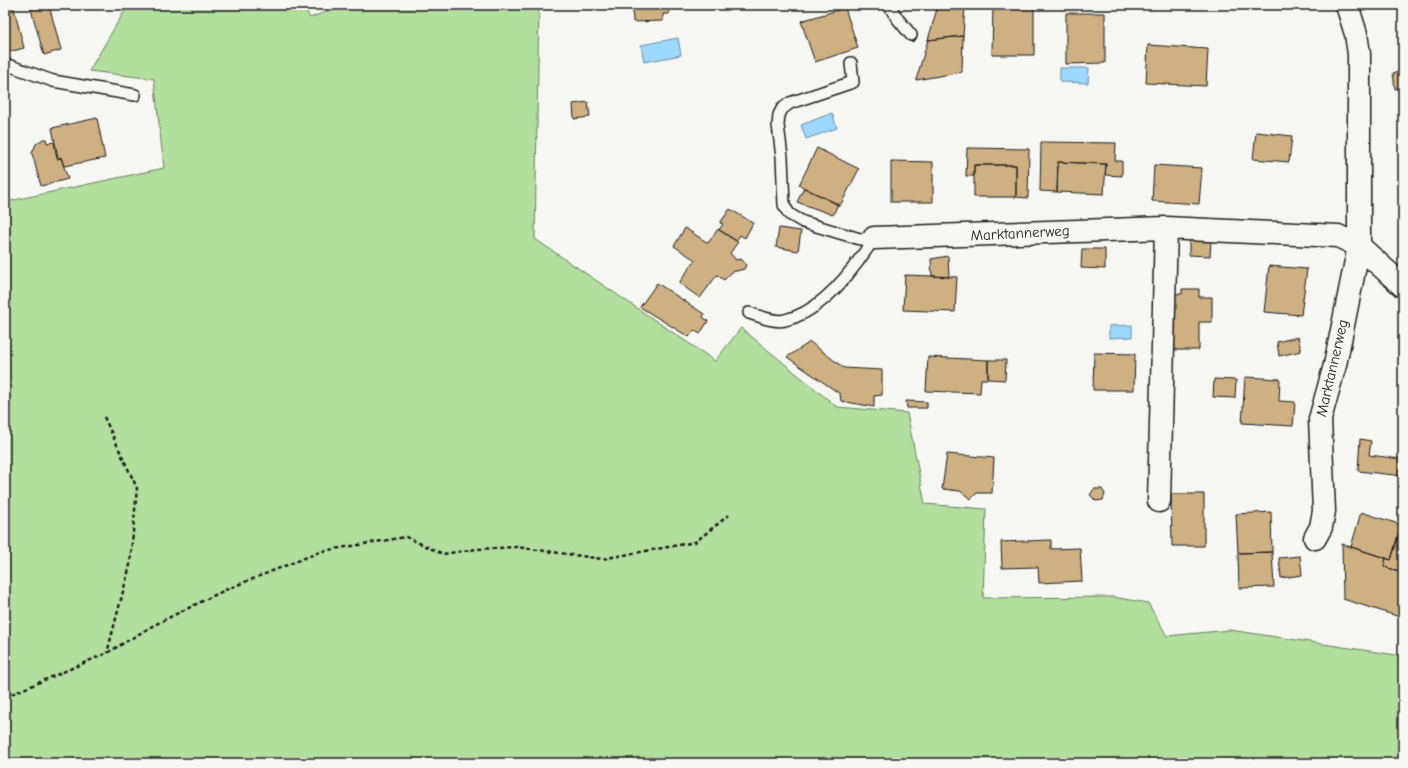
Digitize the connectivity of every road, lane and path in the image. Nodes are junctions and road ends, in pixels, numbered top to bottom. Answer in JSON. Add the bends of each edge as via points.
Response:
{"nodes":[{"id":1,"x":889,"y":5,"type":"edge"},
{"id":2,"x":1347,"y":5,"type":"edge"},
{"id":3,"x":911,"y":35,"type":"dead end"},
{"id":4,"x":851,"y":63,"type":"dead end"},
{"id":5,"x":5,"y":64,"type":"edge"},
{"id":6,"x":135,"y":96,"type":"dead end"},
{"id":7,"x":1166,"y":228,"type":"junction"},
{"id":8,"x":874,"y":238,"type":"junction"},
{"id":9,"x":1359,"y":246,"type":"junction"},
{"id":10,"x":1403,"y":286,"type":"edge"},
{"id":11,"x":749,"y":313,"type":"dead end"},
{"id":12,"x":104,"y":417,"type":"dead end"},
{"id":13,"x":1159,"y":501,"type":"dead end"},
{"id":14,"x":729,"y":515,"type":"dead end"},
{"id":15,"x":1315,"y":538,"type":"dead end"},
{"id":16,"x":107,"y":653,"type":"junction"},
{"id":17,"x":5,"y":697,"type":"edge"}],
"edges":[{"from":1,"to":3,"type":"lane"},
{"from":2,"to":9,"type":"street","name":"Marktannerweg","via":[[1359,54]]},
{"from":4,"to":8,"type":"lane","via":[[853,82],[790,103],[779,115],[784,204],[793,218],[803,222],[860,239]]},
{"from":5,"to":6,"type":"lane","via":[[53,81]]},
{"from":7,"to":8,"type":"street","name":"Marktannerweg"},
{"from":7,"to":9,"type":"street","name":"Marktannerweg","via":[[1338,236]]},
{"from":7,"to":13,"type":"street"},
{"from":8,"to":11,"type":"lane","via":[[844,279],[820,302],[784,321]]},
{"from":9,"to":10,"type":"street","name":"Marktannerweg"},
{"from":9,"to":15,"type":"street","name":"Marktannerweg","via":[[1335,365],[1320,419],[1324,511],[1321,527]]},
{"from":12,"to":16,"type":"path","via":[[137,488],[130,565]]},
{"from":14,"to":16,"type":"path","via":[[694,542],[602,559],[517,547],[443,554],[406,537],[322,551],[225,590]]},
{"from":16,"to":17,"type":"path"}]}
